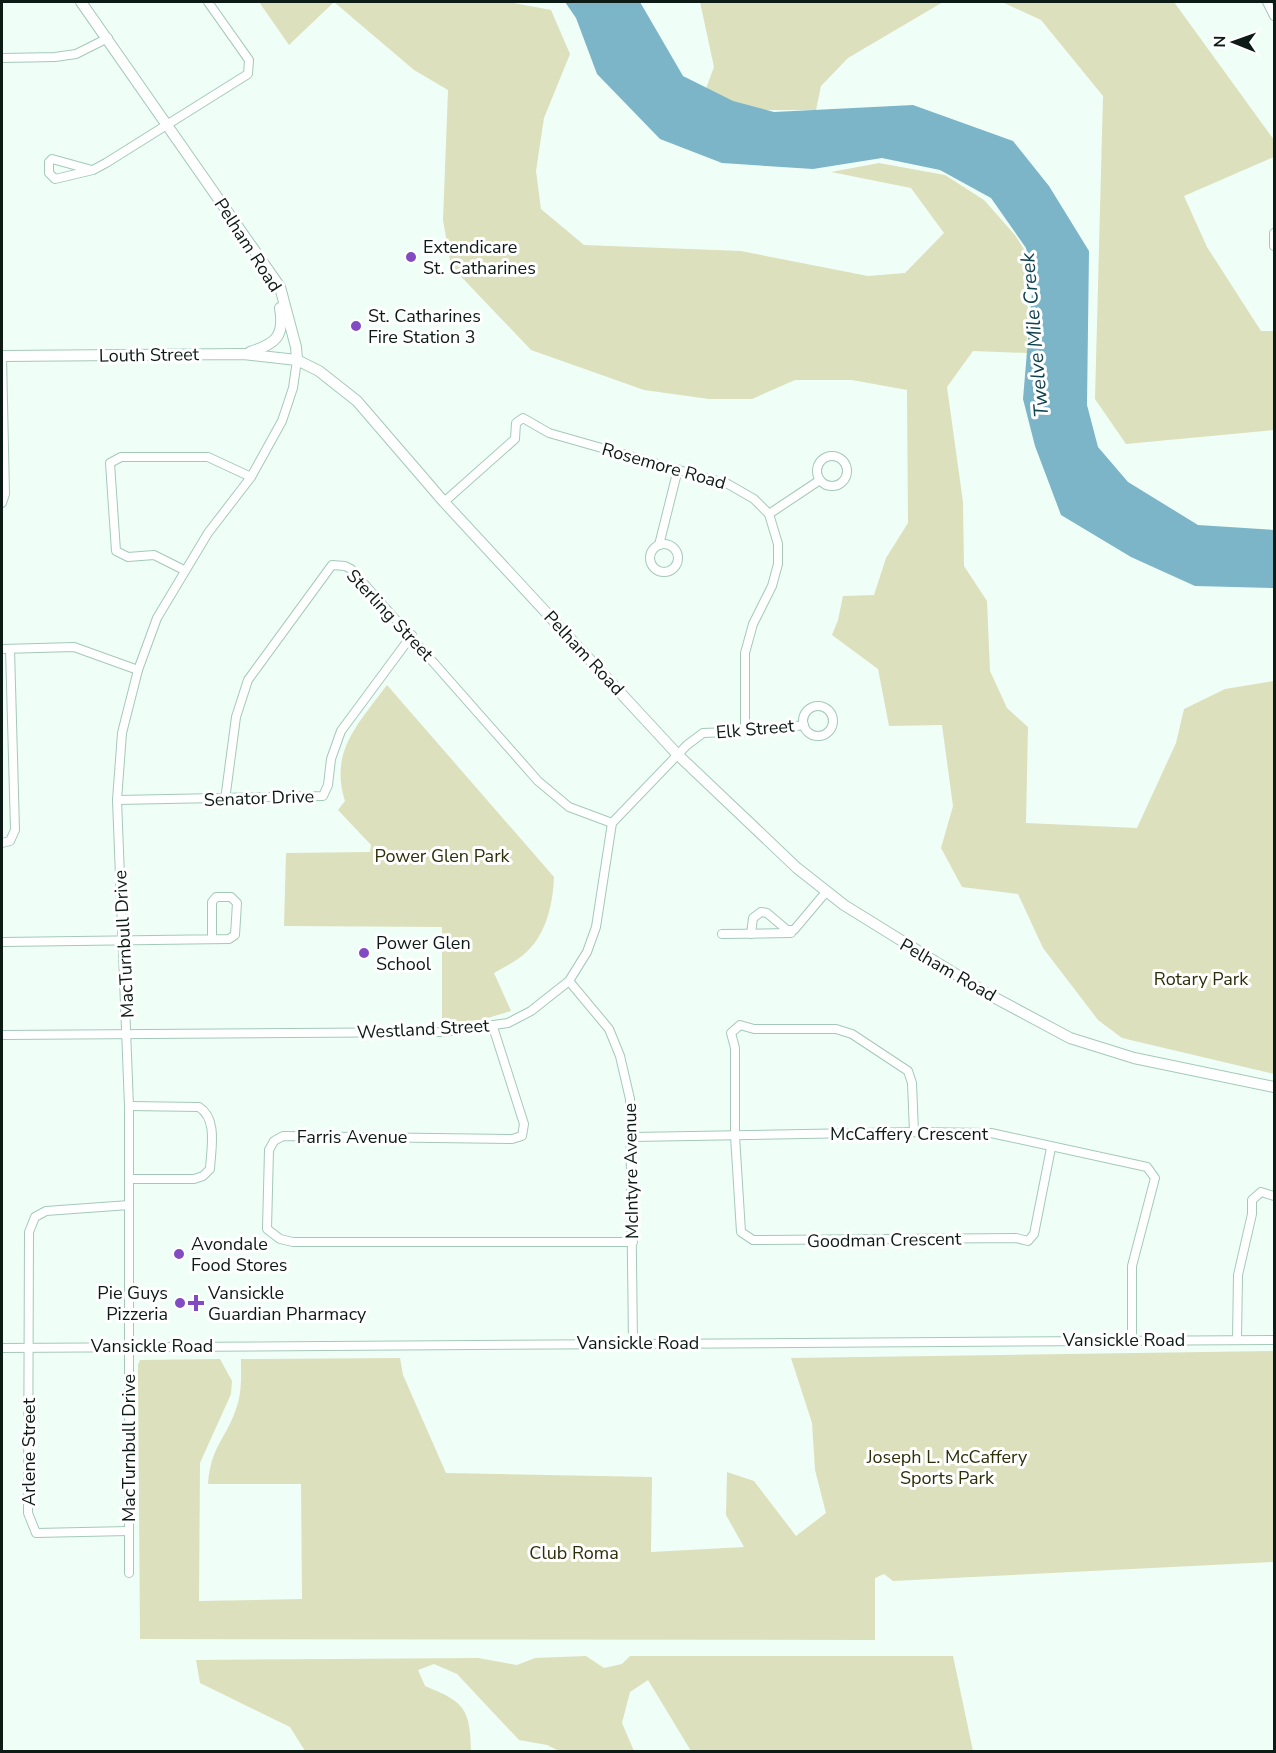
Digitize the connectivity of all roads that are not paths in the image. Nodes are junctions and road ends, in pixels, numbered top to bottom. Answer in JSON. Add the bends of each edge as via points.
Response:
{"nodes":[{"id":1,"x":81,"y":2,"type":"edge"},
{"id":2,"x":208,"y":2,"type":"edge"},
{"id":3,"x":1268,"y":2,"type":"edge"},
{"id":4,"x":1275,"y":16,"type":"edge"},
{"id":5,"x":108,"y":38,"type":"junction"},
{"id":6,"x":2,"y":58,"type":"edge"},
{"id":7,"x":167,"y":127,"type":"junction"},
{"id":8,"x":92,"y":170,"type":"dead end"},
{"id":9,"x":1275,"y":233,"type":"edge"},
{"id":10,"x":1275,"y":246,"type":"edge"},
{"id":11,"x":280,"y":287,"type":"junction"},
{"id":12,"x":243,"y":354,"type":"junction"},
{"id":13,"x":2,"y":356,"type":"edge"},
{"id":14,"x":297,"y":360,"type":"junction"},
{"id":15,"x":678,"y":469,"type":"junction"},
{"id":16,"x":251,"y":477,"type":"junction"},
{"id":17,"x":820,"y":480,"type":"dead end"},
{"id":18,"x":444,"y":502,"type":"junction"},
{"id":19,"x":2,"y":503,"type":"edge"},
{"id":20,"x":770,"y":514,"type":"junction"},
{"id":21,"x":659,"y":545,"type":"dead end"},
{"id":22,"x":184,"y":570,"type":"junction"},
{"id":23,"x":412,"y":635,"type":"junction"},
{"id":24,"x":6,"y":649,"type":"edge"},
{"id":25,"x":138,"y":670,"type":"junction"},
{"id":26,"x":804,"y":725,"type":"dead end"},
{"id":27,"x":745,"y":732,"type":"junction"},
{"id":28,"x":677,"y":754,"type":"junction"},
{"id":29,"x":117,"y":800,"type":"junction"},
{"id":30,"x":225,"y":800,"type":"junction"},
{"id":31,"x":612,"y":823,"type":"junction"},
{"id":32,"x":2,"y":843,"type":"edge"},
{"id":33,"x":826,"y":892,"type":"junction"},
{"id":34,"x":799,"y":927,"type":"junction"},
{"id":35,"x":722,"y":934,"type":"dead end"},
{"id":36,"x":751,"y":934,"type":"junction"},
{"id":37,"x":212,"y":939,"type":"junction"},
{"id":38,"x":125,"y":940,"type":"junction"},
{"id":39,"x":2,"y":942,"type":"edge"},
{"id":40,"x":568,"y":981,"type":"junction"},
{"id":41,"x":494,"y":1027,"type":"junction"},
{"id":42,"x":128,"y":1033,"type":"junction"},
{"id":43,"x":2,"y":1035,"type":"edge"},
{"id":44,"x":1275,"y":1088,"type":"edge"},
{"id":45,"x":129,"y":1106,"type":"junction"},
{"id":46,"x":914,"y":1132,"type":"junction"},
{"id":47,"x":735,"y":1136,"type":"junction"},
{"id":48,"x":632,"y":1137,"type":"junction"},
{"id":49,"x":1051,"y":1148,"type":"junction"},
{"id":50,"x":129,"y":1179,"type":"junction"},
{"id":51,"x":1275,"y":1196,"type":"edge"},
{"id":52,"x":129,"y":1205,"type":"junction"},
{"id":53,"x":633,"y":1242,"type":"junction"},
{"id":54,"x":1132,"y":1340,"type":"junction"},
{"id":55,"x":1237,"y":1340,"type":"junction"},
{"id":56,"x":1275,"y":1340,"type":"edge"},
{"id":57,"x":633,"y":1343,"type":"junction"},
{"id":58,"x":29,"y":1347,"type":"junction"},
{"id":59,"x":128,"y":1347,"type":"junction"},
{"id":60,"x":2,"y":1348,"type":"edge"},
{"id":61,"x":129,"y":1531,"type":"junction"},
{"id":62,"x":129,"y":1573,"type":"dead end"}],
"edges":[{"from":1,"to":5,"type":"main road","name":"Pelham Road"},
{"from":2,"to":7,"type":"street","via":[[249,60],[250,70],[244,80]]},
{"from":3,"to":4,"type":"street"},
{"from":5,"to":6,"type":"street","via":[[76,54]]},
{"from":5,"to":7,"type":"main road","name":"Pelham Road"},
{"from":7,"to":8,"type":"street"},
{"from":7,"to":11,"type":"main road","name":"Pelham Road"},
{"from":9,"to":10,"type":"street"},
{"from":11,"to":12,"type":"main road","via":[[280,333],[269,346]]},
{"from":11,"to":14,"type":"main road","name":"Pelham Road"},
{"from":12,"to":13,"type":"main road","name":"Louth Street"},
{"from":12,"to":14,"type":"main road","name":"Louth Street"},
{"from":13,"to":19,"type":"street","via":[[6,494]]},
{"from":14,"to":16,"type":"street","name":"MacTurnbull Drive","via":[[282,421]]},
{"from":14,"to":18,"type":"main road","name":"Pelham Road","via":[[319,371],[357,401]]},
{"from":15,"to":18,"type":"street","name":"Rosemore Road","via":[[549,433],[522,418],[516,423],[515,439]]},
{"from":15,"to":20,"type":"street","name":"Rosemore Road","via":[[736,487]]},
{"from":15,"to":21,"type":"street"},
{"from":16,"to":22,"type":"street","name":"MacTurnbull Drive"},
{"from":16,"to":22,"type":"street","via":[[208,457],[121,457],[110,463],[117,550],[128,557],[154,555]]},
{"from":17,"to":20,"type":"street"},
{"from":18,"to":28,"type":"main road","name":"Pelham Road"},
{"from":20,"to":27,"type":"street","via":[[778,544],[778,564],[745,653]]},
{"from":22,"to":25,"type":"street","name":"MacTurnbull Drive","via":[[157,618]]},
{"from":23,"to":30,"type":"street","name":"Senator Drive","via":[[341,731],[323,796]]},
{"from":23,"to":30,"type":"street","name":"Sterling Street","via":[[351,569],[332,565],[248,680],[236,717]]},
{"from":23,"to":31,"type":"street","name":"Sterling Street","via":[[538,781],[568,807]]},
{"from":24,"to":25,"type":"street","via":[[74,647]]},
{"from":24,"to":32,"type":"street","via":[[15,830],[10,841]]},
{"from":25,"to":29,"type":"street","name":"MacTurnbull Drive","via":[[123,733]]},
{"from":26,"to":27,"type":"street","name":"Elk Street"},
{"from":27,"to":28,"type":"street","name":"Elk Street","via":[[703,733]]},
{"from":28,"to":31,"type":"street"},
{"from":28,"to":33,"type":"main road","name":"Pelham Road"},
{"from":29,"to":30,"type":"street","name":"Senator Drive"},
{"from":29,"to":38,"type":"street","name":"MacTurnbull Drive"},
{"from":31,"to":40,"type":"street","name":"Westland Street","via":[[596,927],[587,952]]},
{"from":33,"to":34,"type":"street"},
{"from":33,"to":44,"type":"main road","name":"Pelham Road","via":[[904,945],[1070,1038],[1134,1058]]},
{"from":34,"to":36,"type":"street","via":[[788,934]]},
{"from":34,"to":36,"type":"street","via":[[788,931],[759,912],[752,920]]},
{"from":35,"to":36,"type":"street"},
{"from":37,"to":37,"type":"street","via":[[212,902],[216,897],[231,897],[237,903],[235,935]]},
{"from":37,"to":38,"type":"street"},
{"from":38,"to":39,"type":"street"},
{"from":38,"to":42,"type":"street","name":"MacTurnbull Drive"},
{"from":40,"to":41,"type":"street","name":"Westland Street","via":[[531,1011]]},
{"from":40,"to":48,"type":"street","name":"McIntyre Avenue","via":[[609,1029],[630,1099]]},
{"from":41,"to":42,"type":"street","name":"Westland Street","via":[[442,1032]]},
{"from":41,"to":53,"type":"street","name":"Farris Avenue","via":[[524,1124],[522,1136],[283,1136],[269,1150],[267,1229],[280,1239],[293,1242]]},
{"from":42,"to":43,"type":"street","name":"Westland Street"},
{"from":42,"to":45,"type":"street","name":"MacTurnbull Drive"},
{"from":45,"to":50,"type":"street","name":"MacTurnbull Drive"},
{"from":45,"to":50,"type":"street","via":[[199,1107],[207,1112],[211,1124],[210,1169],[203,1176]]},
{"from":46,"to":47,"type":"street","name":"McCaffery Crescent"},
{"from":46,"to":47,"type":"street","via":[[908,1071],[852,1034],[836,1029],[754,1029],[740,1025],[730,1036],[735,1048]]},
{"from":46,"to":49,"type":"street","name":"McCaffery Crescent","via":[[990,1133]]},
{"from":47,"to":48,"type":"street","name":"McCaffery Crescent"},
{"from":47,"to":49,"type":"street","name":"Goodman Crescent","via":[[741,1232],[746,1238],[764,1241],[1028,1241],[1034,1234]]},
{"from":48,"to":53,"type":"street","name":"McIntyre Avenue"},
{"from":49,"to":54,"type":"street","name":"McCaffery Crescent","via":[[1146,1167],[1154,1174],[1132,1266]]},
{"from":50,"to":52,"type":"street","name":"MacTurnbull Drive"},
{"from":51,"to":55,"type":"street","via":[[1261,1192],[1252,1200],[1238,1275]]},
{"from":52,"to":58,"type":"street","via":[[46,1211],[35,1216],[28,1232]]},
{"from":52,"to":59,"type":"street","name":"MacTurnbull Drive"},
{"from":53,"to":57,"type":"street","name":"McIntyre Avenue"},
{"from":54,"to":55,"type":"street","name":"Vansickle Road"},
{"from":54,"to":57,"type":"street","name":"Vansickle Road"},
{"from":55,"to":56,"type":"street","name":"Vansickle Road"},
{"from":57,"to":59,"type":"street","name":"Vansickle Road"},
{"from":58,"to":59,"type":"street","name":"Vansickle Road"},
{"from":58,"to":60,"type":"street","name":"Vansickle Road"},
{"from":58,"to":61,"type":"street","name":"Arlene Street","via":[[28,1513],[32,1527],[36,1533],[44,1534]]},
{"from":59,"to":61,"type":"street","name":"MacTurnbull Drive"},
{"from":61,"to":62,"type":"street","name":"MacTurnbull Drive"}]}
